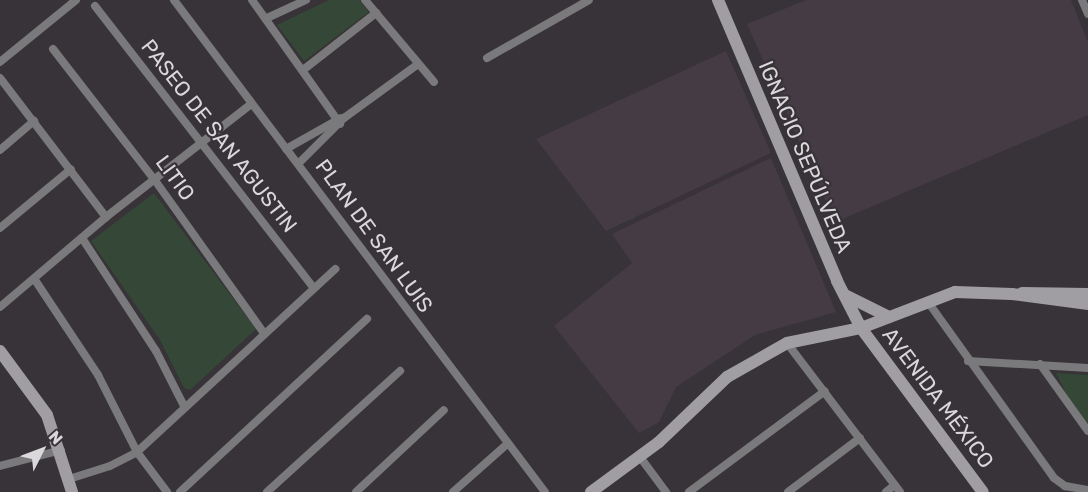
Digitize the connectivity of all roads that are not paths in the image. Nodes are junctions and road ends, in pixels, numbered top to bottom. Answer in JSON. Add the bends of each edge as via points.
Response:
{"nodes":[{"id":1,"x":76,"y":0,"type":"edge"},
{"id":2,"x":174,"y":0,"type":"edge"},
{"id":3,"x":252,"y":0,"type":"edge"},
{"id":4,"x":306,"y":0,"type":"edge"},
{"id":5,"x":365,"y":0,"type":"edge"},
{"id":6,"x":589,"y":0,"type":"edge"},
{"id":7,"x":718,"y":0,"type":"edge"},
{"id":8,"x":1082,"y":0,"type":"edge"},
{"id":9,"x":95,"y":6,"type":"dead end"},
{"id":10,"x":376,"y":13,"type":"junction"},
{"id":11,"x":1088,"y":14,"type":"edge"},
{"id":12,"x":267,"y":18,"type":"junction"},
{"id":13,"x":53,"y":49,"type":"dead end"},
{"id":14,"x":488,"y":58,"type":"dead end"},
{"id":15,"x":0,"y":62,"type":"edge"},
{"id":16,"x":417,"y":65,"type":"junction"},
{"id":17,"x":303,"y":70,"type":"junction"},
{"id":18,"x":0,"y":78,"type":"edge"},
{"id":19,"x":434,"y":82,"type":"dead end"},
{"id":20,"x":251,"y":104,"type":"junction"},
{"id":21,"x":340,"y":120,"type":"junction"},
{"id":22,"x":34,"y":121,"type":"junction"},
{"id":23,"x":203,"y":142,"type":"junction"},
{"id":24,"x":286,"y":148,"type":"junction"},
{"id":25,"x":0,"y":150,"type":"edge"},
{"id":26,"x":299,"y":164,"type":"junction"},
{"id":27,"x":71,"y":169,"type":"junction"},
{"id":28,"x":154,"y":179,"type":"junction"},
{"id":29,"x":106,"y":217,"type":"junction"},
{"id":30,"x":0,"y":228,"type":"edge"},
{"id":31,"x":82,"y":238,"type":"junction"},
{"id":32,"x":335,"y":269,"type":"dead end"},
{"id":33,"x":35,"y":280,"type":"junction"},
{"id":34,"x":314,"y":288,"type":"junction"},
{"id":35,"x":842,"y":293,"type":"junction"},
{"id":36,"x":1012,"y":294,"type":"junction"},
{"id":37,"x":1088,"y":294,"type":"edge"},
{"id":38,"x":928,"y":302,"type":"junction"},
{"id":39,"x":1088,"y":304,"type":"edge"},
{"id":40,"x":0,"y":307,"type":"edge"},
{"id":41,"x":889,"y":317,"type":"junction"},
{"id":42,"x":367,"y":319,"type":"dead end"},
{"id":43,"x":861,"y":328,"type":"junction"},
{"id":44,"x":263,"y":332,"type":"junction"},
{"id":45,"x":787,"y":343,"type":"junction"},
{"id":46,"x":0,"y":351,"type":"edge"},
{"id":47,"x":968,"y":361,"type":"junction"},
{"id":48,"x":1040,"y":364,"type":"junction"},
{"id":49,"x":1088,"y":368,"type":"edge"},
{"id":50,"x":400,"y":371,"type":"dead end"},
{"id":51,"x":825,"y":391,"type":"junction"},
{"id":52,"x":184,"y":406,"type":"junction"},
{"id":53,"x":444,"y":410,"type":"dead end"},
{"id":54,"x":1088,"y":431,"type":"edge"},
{"id":55,"x":860,"y":438,"type":"junction"},
{"id":56,"x":507,"y":444,"type":"junction"},
{"id":57,"x":61,"y":450,"type":"junction"},
{"id":58,"x":136,"y":452,"type":"junction"},
{"id":59,"x":640,"y":457,"type":"junction"},
{"id":60,"x":0,"y":466,"type":"edge"},
{"id":61,"x":69,"y":479,"type":"junction"},
{"id":62,"x":898,"y":489,"type":"edge"},
{"id":63,"x":1088,"y":490,"type":"edge"},
{"id":64,"x":72,"y":492,"type":"edge"},
{"id":65,"x":167,"y":492,"type":"edge"},
{"id":66,"x":180,"y":492,"type":"edge"},
{"id":67,"x":267,"y":492,"type":"edge"},
{"id":68,"x":356,"y":492,"type":"edge"},
{"id":69,"x":453,"y":492,"type":"edge"},
{"id":70,"x":545,"y":492,"type":"edge"},
{"id":71,"x":591,"y":492,"type":"edge"},
{"id":72,"x":666,"y":492,"type":"edge"},
{"id":73,"x":689,"y":492,"type":"edge"},
{"id":74,"x":788,"y":492,"type":"edge"},
{"id":75,"x":886,"y":492,"type":"edge"},
{"id":76,"x":983,"y":492,"type":"edge"}],
"edges":[{"from":1,"to":15,"type":"street"},
{"from":2,"to":20,"type":"street","name":"PLAN DE SAN LUIS"},
{"from":3,"to":12,"type":"street"},
{"from":4,"to":12,"type":"street"},
{"from":5,"to":10,"type":"street"},
{"from":6,"to":14,"type":"street"},
{"from":7,"to":35,"type":"main road","name":"IGNACIO SEPÚLVEDA"},
{"from":8,"to":11,"type":"street"},
{"from":9,"to":23,"type":"street","name":"PASEO DE SAN AGUSTIN"},
{"from":10,"to":16,"type":"street"},
{"from":10,"to":17,"type":"street"},
{"from":12,"to":17,"type":"street"},
{"from":13,"to":28,"type":"street","name":"LITIO"},
{"from":16,"to":19,"type":"street"},
{"from":16,"to":21,"type":"street"},
{"from":17,"to":21,"type":"street"},
{"from":18,"to":22,"type":"street"},
{"from":20,"to":23,"type":"street"},
{"from":20,"to":24,"type":"street","name":"PLAN DE SAN LUIS"},
{"from":21,"to":24,"type":"street"},
{"from":21,"to":26,"type":"street"},
{"from":22,"to":25,"type":"street"},
{"from":22,"to":27,"type":"street"},
{"from":23,"to":28,"type":"street"},
{"from":23,"to":34,"type":"street","name":"PASEO DE SAN AGUSTIN"},
{"from":24,"to":26,"type":"street","name":"PLAN DE SAN LUIS"},
{"from":26,"to":56,"type":"street","name":"PLAN DE SAN LUIS"},
{"from":27,"to":29,"type":"street"},
{"from":27,"to":30,"type":"street"},
{"from":28,"to":29,"type":"street"},
{"from":28,"to":44,"type":"street","name":"LITIO"},
{"from":29,"to":31,"type":"street"},
{"from":31,"to":33,"type":"street"},
{"from":31,"to":52,"type":"street","via":[[156,351]]},
{"from":32,"to":34,"type":"street"},
{"from":33,"to":40,"type":"street"},
{"from":33,"to":58,"type":"street","via":[[98,375]]},
{"from":34,"to":44,"type":"street"},
{"from":35,"to":41,"type":"main road"},
{"from":35,"to":43,"type":"main road","name":"IGNACIO SEPÚLVEDA"},
{"from":36,"to":37,"type":"main road"},
{"from":36,"to":38,"type":"main road","via":[[955,292]]},
{"from":36,"to":39,"type":"main road"},
{"from":38,"to":41,"type":"main road"},
{"from":38,"to":47,"type":"street"},
{"from":41,"to":43,"type":"main road"},
{"from":42,"to":66,"type":"street"},
{"from":43,"to":45,"type":"main road"},
{"from":43,"to":76,"type":"main road","name":"AVENIDA MÉXICO"},
{"from":44,"to":52,"type":"street"},
{"from":45,"to":51,"type":"street"},
{"from":45,"to":59,"type":"main road","via":[[727,377]]},
{"from":46,"to":57,"type":"main road","via":[[47,415]]},
{"from":47,"to":48,"type":"street"},
{"from":47,"to":63,"type":"street","via":[[1056,481]]},
{"from":48,"to":49,"type":"street"},
{"from":48,"to":54,"type":"street"},
{"from":50,"to":67,"type":"street"},
{"from":51,"to":55,"type":"street"},
{"from":51,"to":73,"type":"street"},
{"from":52,"to":58,"type":"street"},
{"from":53,"to":68,"type":"street"},
{"from":55,"to":62,"type":"street"},
{"from":55,"to":74,"type":"street"},
{"from":56,"to":69,"type":"street"},
{"from":56,"to":70,"type":"street","name":"PLAN DE SAN LUIS"},
{"from":57,"to":60,"type":"street"},
{"from":57,"to":61,"type":"main road"},
{"from":58,"to":61,"type":"street","via":[[110,466]]},
{"from":58,"to":65,"type":"street"},
{"from":59,"to":71,"type":"main road"},
{"from":59,"to":72,"type":"street"},
{"from":61,"to":64,"type":"main road"},
{"from":62,"to":75,"type":"street"}]}
